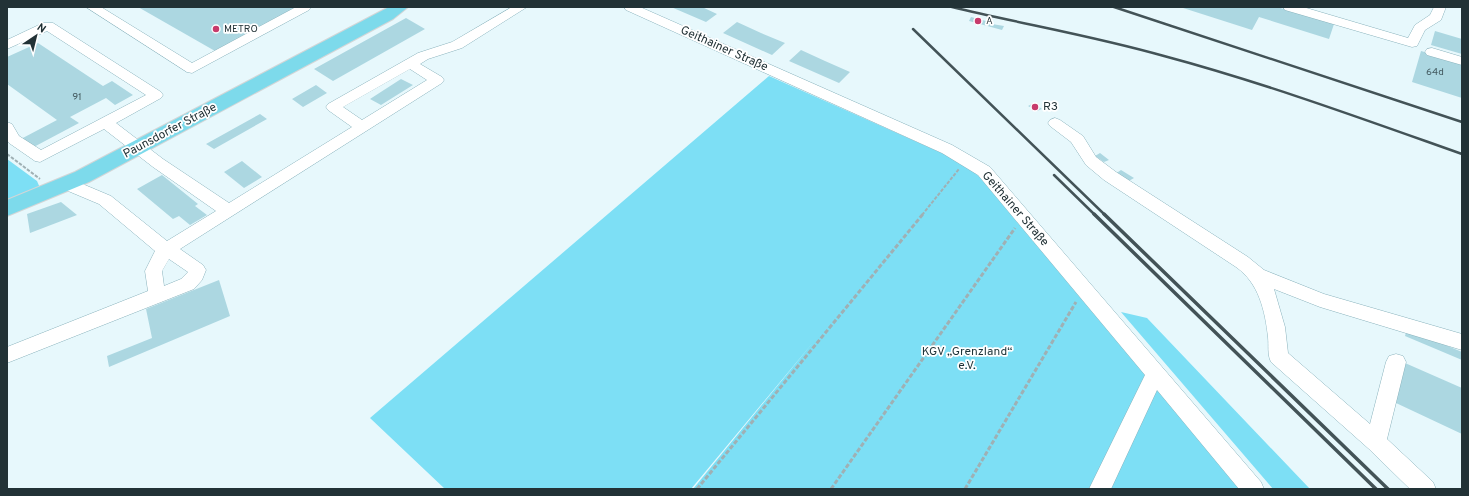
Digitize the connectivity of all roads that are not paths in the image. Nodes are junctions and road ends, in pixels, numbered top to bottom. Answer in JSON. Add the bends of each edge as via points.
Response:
{"nodes":[{"id":1,"x":92,"y":7,"type":"edge"},
{"id":2,"x":305,"y":7,"type":"edge"},
{"id":3,"x":386,"y":7,"type":"edge"},
{"id":4,"x":400,"y":7,"type":"edge"},
{"id":5,"x":521,"y":7,"type":"edge"},
{"id":6,"x":630,"y":7,"type":"edge"},
{"id":7,"x":1289,"y":7,"type":"edge"},
{"id":8,"x":1440,"y":7,"type":"edge"},
{"id":9,"x":7,"y":45,"type":"edge"},
{"id":10,"x":330,"y":46,"type":"junction"},
{"id":11,"x":1432,"y":52,"type":"dead end"},
{"id":12,"x":1462,"y":61,"type":"edge"},
{"id":13,"x":409,"y":63,"type":"junction"},
{"id":14,"x":105,"y":122,"type":"junction"},
{"id":15,"x":1055,"y":123,"type":"dead end"},
{"id":16,"x":7,"y":127,"type":"edge"},
{"id":17,"x":362,"y":127,"type":"junction"},
{"id":18,"x":139,"y":148,"type":"junction"},
{"id":19,"x":67,"y":184,"type":"junction"},
{"id":20,"x":7,"y":208,"type":"edge"},
{"id":21,"x":229,"y":211,"type":"junction"},
{"id":22,"x":166,"y":250,"type":"junction"},
{"id":23,"x":1258,"y":275,"type":"junction"},
{"id":24,"x":158,"y":295,"type":"junction"},
{"id":25,"x":1462,"y":342,"type":"edge"},
{"id":26,"x":7,"y":355,"type":"edge"},
{"id":27,"x":1396,"y":362,"type":"dead end"},
{"id":28,"x":1155,"y":374,"type":"junction"},
{"id":29,"x":1376,"y":442,"type":"junction"},
{"id":30,"x":1100,"y":489,"type":"edge"},
{"id":31,"x":1253,"y":489,"type":"edge"},
{"id":32,"x":1425,"y":489,"type":"edge"}],
"edges":[{"from":1,"to":2,"type":"street","via":[[192,69]]},
{"from":3,"to":10,"type":"main road","name":"Paunsdorfer Straße"},
{"from":4,"to":10,"type":"main road","name":"Paunsdorfer Straße"},
{"from":5,"to":13,"type":"street","via":[[457,45]]},
{"from":6,"to":28,"type":"street","name":"Geithainer Straße","via":[[967,160],[984,171]]},
{"from":7,"to":8,"type":"street","via":[[1412,43],[1420,28],[1436,17]]},
{"from":9,"to":14,"type":"street","via":[[48,26],[156,95]]},
{"from":10,"to":18,"type":"main road","name":"Paunsdorfer Straße"},
{"from":11,"to":12,"type":"street"},
{"from":13,"to":17,"type":"street","via":[[437,80]]},
{"from":13,"to":17,"type":"street","via":[[333,107]]},
{"from":14,"to":16,"type":"street","via":[[40,157],[14,139]]},
{"from":14,"to":18,"type":"street"},
{"from":15,"to":23,"type":"street","via":[[1078,140],[1091,161],[1110,176]]},
{"from":17,"to":21,"type":"street"},
{"from":18,"to":19,"type":"main road","name":"Paunsdorfer Straße"},
{"from":18,"to":21,"type":"street"},
{"from":19,"to":20,"type":"main road","name":"Paunsdorfer Straße"},
{"from":19,"to":22,"type":"street","via":[[105,200]]},
{"from":21,"to":22,"type":"street"},
{"from":22,"to":24,"type":"street","via":[[155,263],[152,279]]},
{"from":22,"to":24,"type":"street","via":[[179,256],[197,270],[196,277]]},
{"from":23,"to":25,"type":"street","via":[[1320,300]]},
{"from":23,"to":29,"type":"street","via":[[1267,294],[1276,327],[1278,356]]},
{"from":24,"to":26,"type":"street"},
{"from":27,"to":29,"type":"street"},
{"from":28,"to":30,"type":"street"},
{"from":28,"to":31,"type":"street","name":"Geithainer Straße"},
{"from":29,"to":32,"type":"street"}]}
